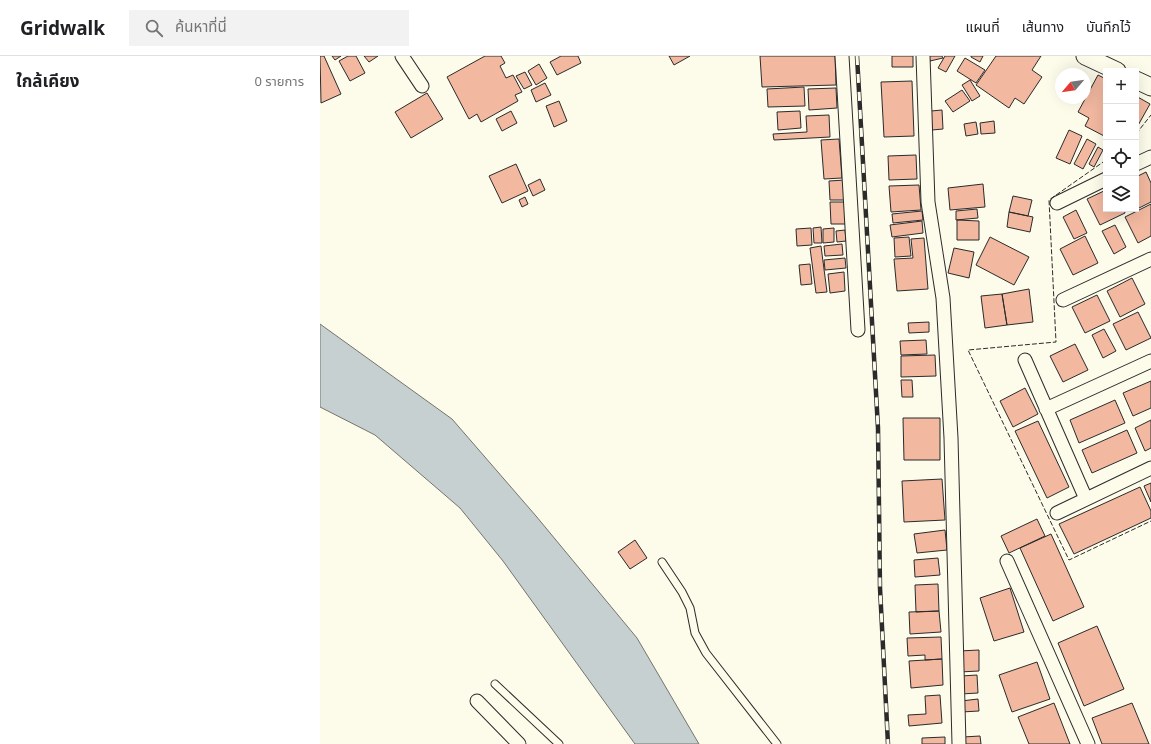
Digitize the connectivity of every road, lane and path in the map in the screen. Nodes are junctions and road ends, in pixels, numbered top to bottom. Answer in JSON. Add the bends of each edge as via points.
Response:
{"nodes":[{"id":1,"x":402,"y":56,"type":"edge"},
{"id":2,"x":842,"y":56,"type":"edge"},
{"id":3,"x":923,"y":56,"type":"edge"},
{"id":4,"x":1085,"y":56,"type":"edge"},
{"id":5,"x":1111,"y":68,"type":"edge"},
{"id":6,"x":1139,"y":81,"type":"edge"},
{"id":7,"x":422,"y":86,"type":"dead end"},
{"id":8,"x":1151,"y":87,"type":"edge"},
{"id":9,"x":1151,"y":157,"type":"edge"},
{"id":10,"x":1139,"y":163,"type":"edge"},
{"id":11,"x":1103,"y":180,"type":"edge"},
{"id":12,"x":1057,"y":203,"type":"dead end"},
{"id":13,"x":1151,"y":259,"type":"edge"},
{"id":14,"x":1063,"y":300,"type":"dead end"},
{"id":15,"x":858,"y":330,"type":"dead end"},
{"id":16,"x":1025,"y":360,"type":"dead end"},
{"id":17,"x":1151,"y":361,"type":"edge"},
{"id":18,"x":1046,"y":409,"type":"junction"},
{"id":19,"x":1151,"y":468,"type":"edge"},
{"id":20,"x":1086,"y":499,"type":"junction"},
{"id":21,"x":1057,"y":513,"type":"dead end"},
{"id":22,"x":1007,"y":561,"type":"dead end"},
{"id":23,"x":662,"y":562,"type":"dead end"},
{"id":24,"x":495,"y":684,"type":"dead end"},
{"id":25,"x":477,"y":701,"type":"dead end"},
{"id":26,"x":519,"y":744,"type":"edge"},
{"id":27,"x":559,"y":744,"type":"edge"},
{"id":28,"x":777,"y":744,"type":"edge"},
{"id":29,"x":960,"y":744,"type":"edge"},
{"id":30,"x":1088,"y":744,"type":"edge"}],
"edges":[{"from":1,"to":7,"type":"street"},
{"from":2,"to":15,"type":"street"},
{"from":3,"to":29,"type":"street","via":[[928,202],[943,298]]},
{"from":4,"to":5,"type":"street"},
{"from":6,"to":8,"type":"street"},
{"from":9,"to":10,"type":"street"},
{"from":11,"to":12,"type":"street"},
{"from":13,"to":14,"type":"street"},
{"from":16,"to":18,"type":"street"},
{"from":17,"to":18,"type":"street"},
{"from":18,"to":20,"type":"street"},
{"from":19,"to":20,"type":"street"},
{"from":20,"to":21,"type":"street"},
{"from":22,"to":30,"type":"street"},
{"from":23,"to":28,"type":"lane","via":[[690,608],[695,633],[706,653]]},
{"from":24,"to":27,"type":"lane"},
{"from":25,"to":26,"type":"street"}]}
